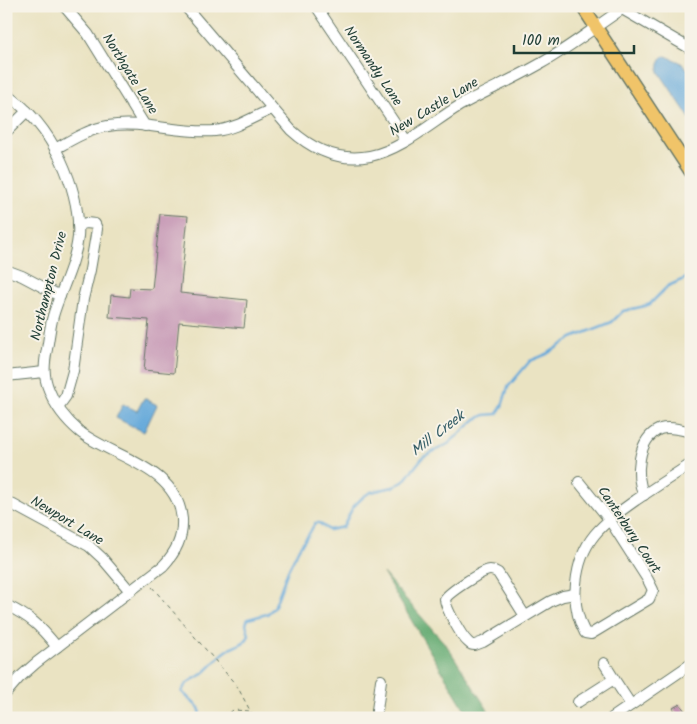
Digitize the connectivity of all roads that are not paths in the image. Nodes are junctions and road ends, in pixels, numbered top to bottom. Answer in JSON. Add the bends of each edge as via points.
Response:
{"nodes":[{"id":1,"x":64,"y":6,"type":"edge"},
{"id":2,"x":185,"y":6,"type":"edge"},
{"id":3,"x":316,"y":6,"type":"edge"},
{"id":4,"x":582,"y":6,"type":"edge"},
{"id":5,"x":622,"y":7,"type":"edge"},
{"id":6,"x":595,"y":27,"type":"junction"},
{"id":7,"x":690,"y":50,"type":"edge"},
{"id":8,"x":6,"y":94,"type":"edge"},
{"id":9,"x":272,"y":109,"type":"junction"},
{"id":10,"x":26,"y":111,"type":"junction"},
{"id":11,"x":144,"y":126,"type":"junction"},
{"id":12,"x":6,"y":132,"type":"edge"},
{"id":13,"x":406,"y":140,"type":"junction"},
{"id":14,"x":55,"y":149,"type":"junction"},
{"id":15,"x":691,"y":172,"type":"edge"},
{"id":16,"x":78,"y":224,"type":"junction"},
{"id":17,"x":6,"y":270,"type":"edge"},
{"id":18,"x":60,"y":296,"type":"junction"},
{"id":19,"x":44,"y":372,"type":"junction"},
{"id":20,"x":6,"y":376,"type":"edge"},
{"id":21,"x":58,"y":408,"type":"junction"},
{"id":22,"x":691,"y":432,"type":"edge"},
{"id":23,"x":691,"y":464,"type":"edge"},
{"id":24,"x":579,"y":482,"type":"dead end"},
{"id":25,"x":644,"y":495,"type":"junction"},
{"id":26,"x":6,"y":501,"type":"edge"},
{"id":27,"x":609,"y":519,"type":"junction"},
{"id":28,"x":130,"y":591,"type":"junction"},
{"id":29,"x":574,"y":594,"type":"junction"},
{"id":30,"x":6,"y":605,"type":"edge"},
{"id":31,"x":525,"y":616,"type":"junction"},
{"id":32,"x":58,"y":647,"type":"junction"},
{"id":33,"x":604,"y":663,"type":"dead end"},
{"id":34,"x":691,"y":664,"type":"edge"},
{"id":35,"x":614,"y":679,"type":"junction"},
{"id":36,"x":381,"y":680,"type":"dead end"},
{"id":37,"x":6,"y":693,"type":"edge"},
{"id":38,"x":578,"y":702,"type":"dead end"},
{"id":39,"x":631,"y":705,"type":"junction"},
{"id":40,"x":376,"y":718,"type":"edge"},
{"id":41,"x":612,"y":718,"type":"edge"}],
"edges":[{"from":1,"to":11,"type":"street","name":"Northgate Lane","via":[[88,34]]},
{"from":2,"to":9,"type":"street","name":"New Castle Lane"},
{"from":3,"to":13,"type":"street","name":"Normandy Lane"},
{"from":4,"to":6,"type":"main road"},
{"from":5,"to":6,"type":"street","name":"New Castle Lane"},
{"from":5,"to":7,"type":"street"},
{"from":6,"to":13,"type":"street","name":"New Castle Lane","via":[[541,64],[473,98]]},
{"from":6,"to":15,"type":"main road"},
{"from":8,"to":10,"type":"street","name":"Northampton Drive"},
{"from":9,"to":11,"type":"street","name":"Northgate Lane","via":[[216,131]]},
{"from":9,"to":13,"type":"street","name":"New Castle Lane","via":[[307,144],[338,156],[371,155]]},
{"from":10,"to":12,"type":"street"},
{"from":10,"to":14,"type":"street","name":"Northampton Drive"},
{"from":11,"to":14,"type":"street","via":[[101,128]]},
{"from":14,"to":16,"type":"street","name":"Northampton Drive","via":[[72,190]]},
{"from":16,"to":18,"type":"street","name":"Northampton Drive","via":[[76,248]]},
{"from":16,"to":21,"type":"street","via":[[95,224],[97,228],[73,371],[66,396]]},
{"from":17,"to":18,"type":"street"},
{"from":18,"to":19,"type":"street","name":"Northampton Drive","via":[[44,359]]},
{"from":19,"to":20,"type":"street"},
{"from":19,"to":21,"type":"street","name":"Northampton Drive"},
{"from":21,"to":28,"type":"street","name":"Northampton Drive","via":[[82,433],[156,475],[178,502],[182,525],[177,547],[163,566]]},
{"from":22,"to":25,"type":"street","via":[[662,428],[648,440],[639,465]]},
{"from":23,"to":25,"type":"street"},
{"from":24,"to":27,"type":"street","name":"Canterbury Court"},
{"from":25,"to":27,"type":"street"},
{"from":26,"to":28,"type":"street","name":"Newport Lane","via":[[89,546]]},
{"from":27,"to":29,"type":"street","via":[[581,556]]},
{"from":27,"to":29,"type":"street","name":"Canterbury Court","via":[[651,585],[652,595],[587,634],[578,616]]},
{"from":28,"to":32,"type":"street","name":"Northampton Drive"},
{"from":29,"to":31,"type":"street","via":[[557,598]]},
{"from":30,"to":32,"type":"street","via":[[35,622]]},
{"from":31,"to":31,"type":"street","via":[[475,645],[463,637],[445,599],[485,571],[494,570]]},
{"from":32,"to":37,"type":"street","name":"Northampton Drive","via":[[28,670]]},
{"from":33,"to":35,"type":"street"},
{"from":34,"to":39,"type":"street"},
{"from":35,"to":38,"type":"street"},
{"from":35,"to":39,"type":"street"},
{"from":36,"to":40,"type":"street"},
{"from":39,"to":41,"type":"street"}]}
